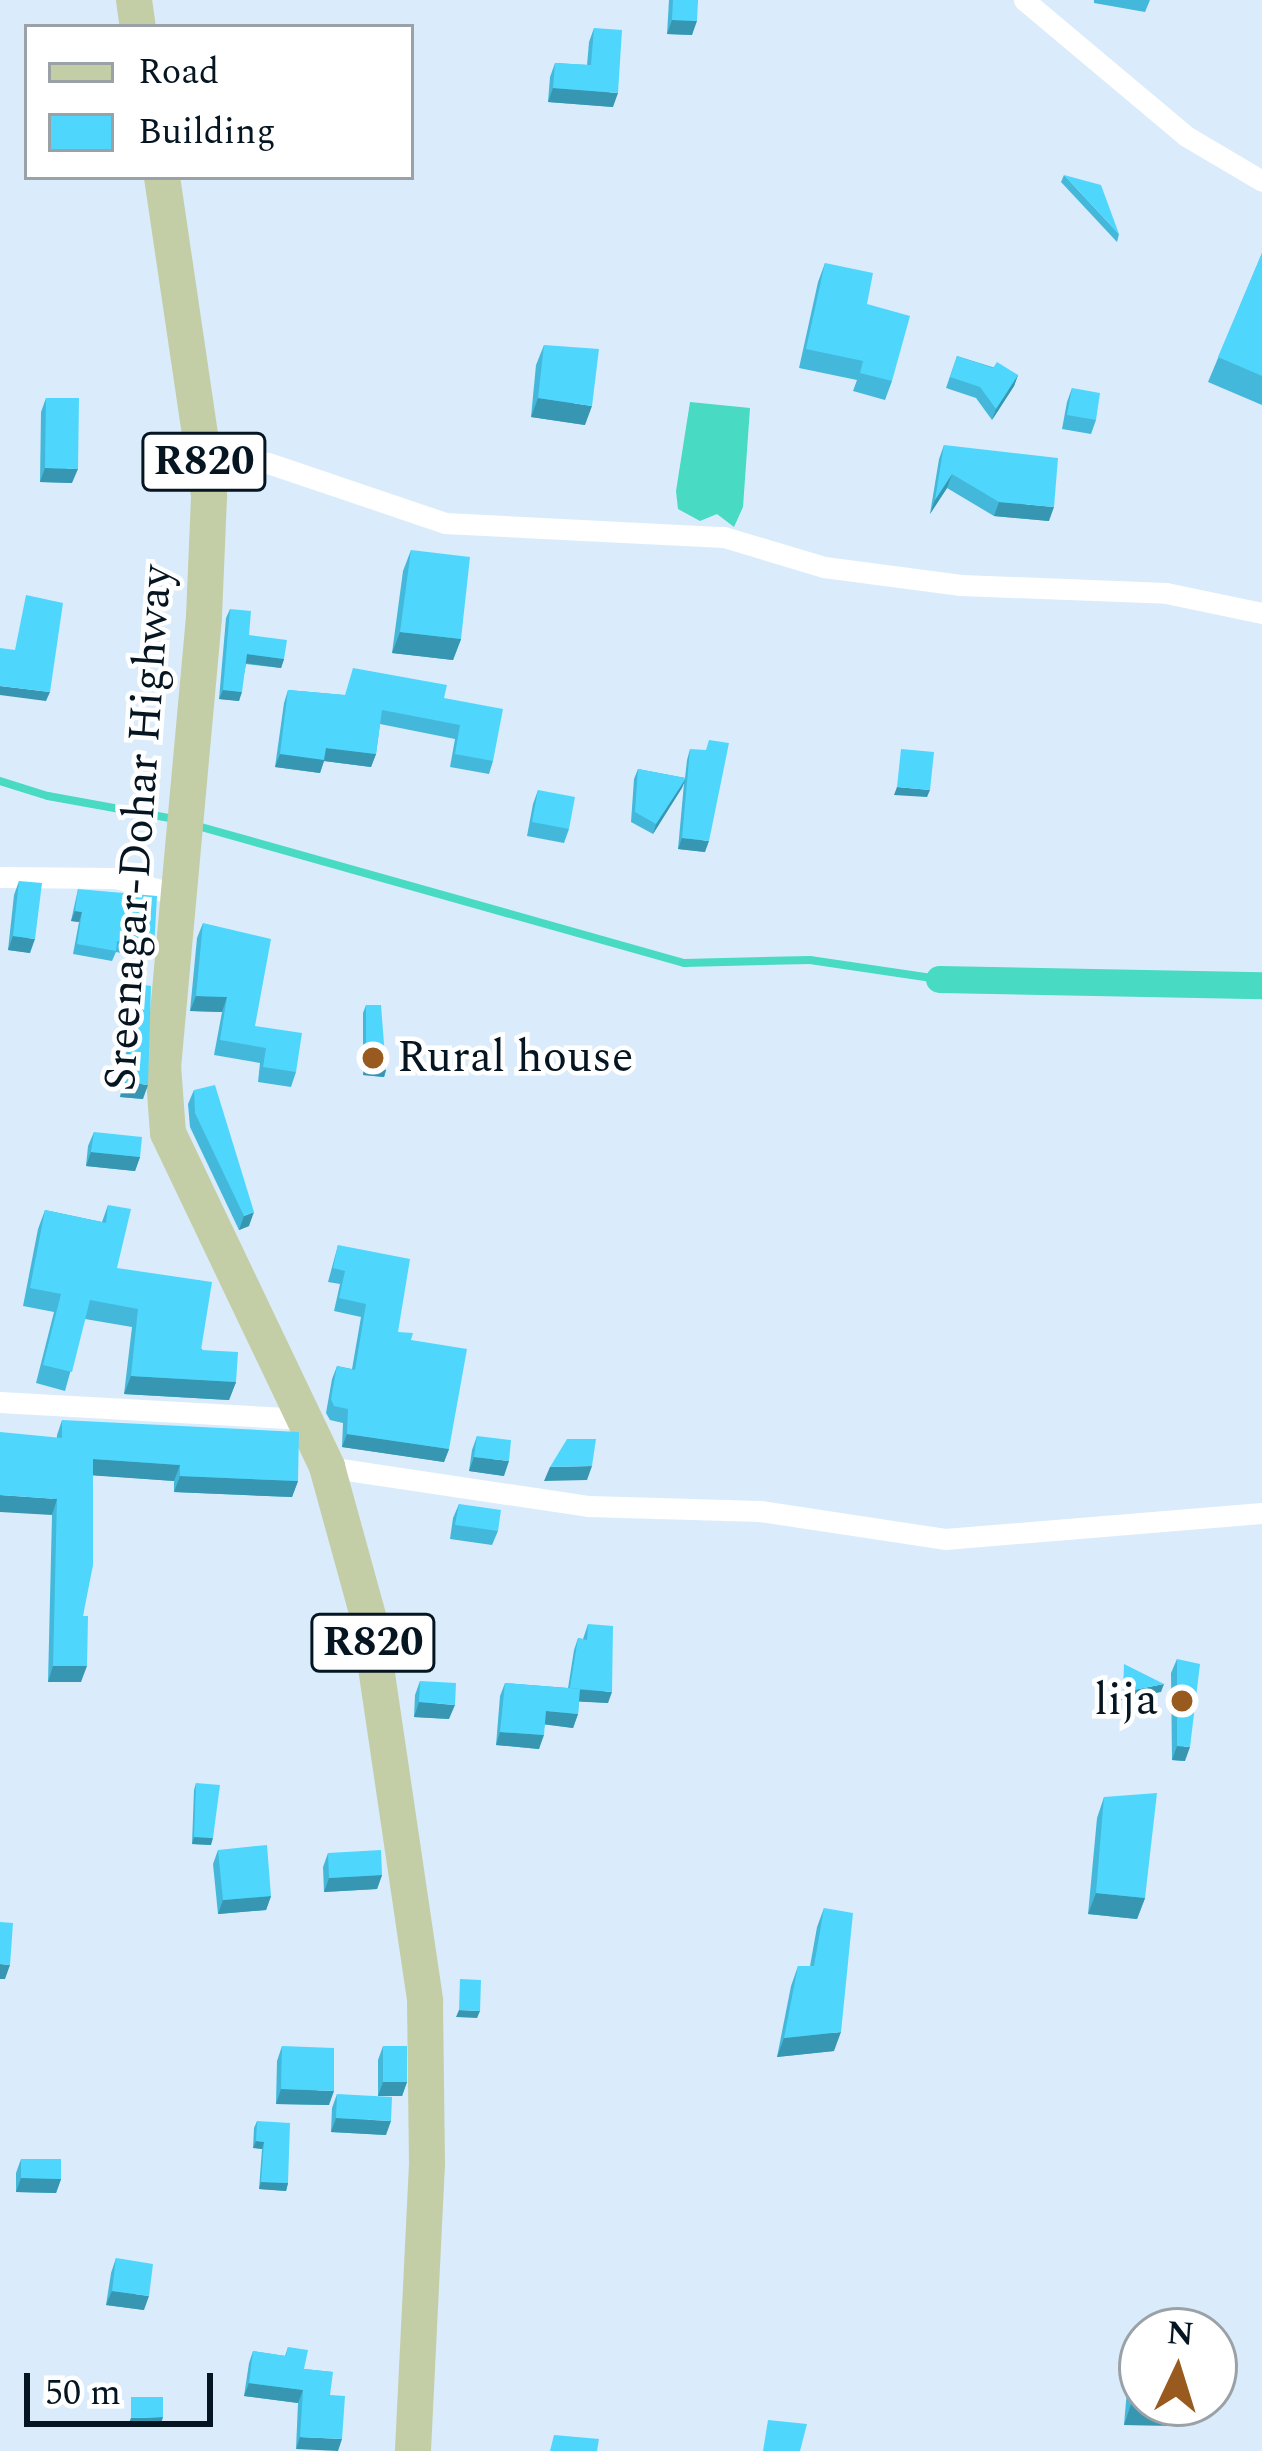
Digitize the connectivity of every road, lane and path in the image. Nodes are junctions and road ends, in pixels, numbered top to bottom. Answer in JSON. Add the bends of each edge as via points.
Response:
{"nodes":[{"id":1,"x":1024,"y":0,"type":"edge"},
{"id":2,"x":162,"y":180,"type":"edge"},
{"id":3,"x":1262,"y":182,"type":"edge"},
{"id":4,"x":203,"y":457,"type":"junction"},
{"id":5,"x":1262,"y":614,"type":"edge"},
{"id":6,"x":0,"y":877,"type":"edge"},
{"id":7,"x":176,"y":884,"type":"junction"},
{"id":8,"x":0,"y":1402,"type":"edge"},
{"id":9,"x":305,"y":1419,"type":"junction"},
{"id":10,"x":327,"y":1467,"type":"junction"},
{"id":11,"x":1262,"y":1514,"type":"edge"},
{"id":12,"x":413,"y":2451,"type":"edge"}],
"edges":[{"from":1,"to":3,"type":"street","via":[[1186,136]]},
{"from":2,"to":4,"type":"main road","name":"Sreenagar-Dohar Highway","number":"R820"},
{"from":4,"to":5,"type":"street","via":[[268,463],[446,523],[724,537],[824,567],[961,585],[1166,593]]},
{"from":4,"to":7,"type":"main road","name":"Sreenagar-Dohar Highway","number":"R820","via":[[209,497]]},
{"from":6,"to":7,"type":"street"},
{"from":7,"to":9,"type":"main road","name":"Sreenagar-Dohar Highway","number":"R820","via":[[163,1065],[168,1133]]},
{"from":8,"to":9,"type":"street"},
{"from":9,"to":10,"type":"main road","name":"Sreenagar-Dohar Highway","number":"R820"},
{"from":10,"to":11,"type":"street","via":[[589,1506],[760,1511],[945,1539]]},
{"from":10,"to":12,"type":"main road","name":"Sreenagar-Dohar Highway","number":"R820","via":[[369,1621],[425,2001],[427,2164]]}]}
